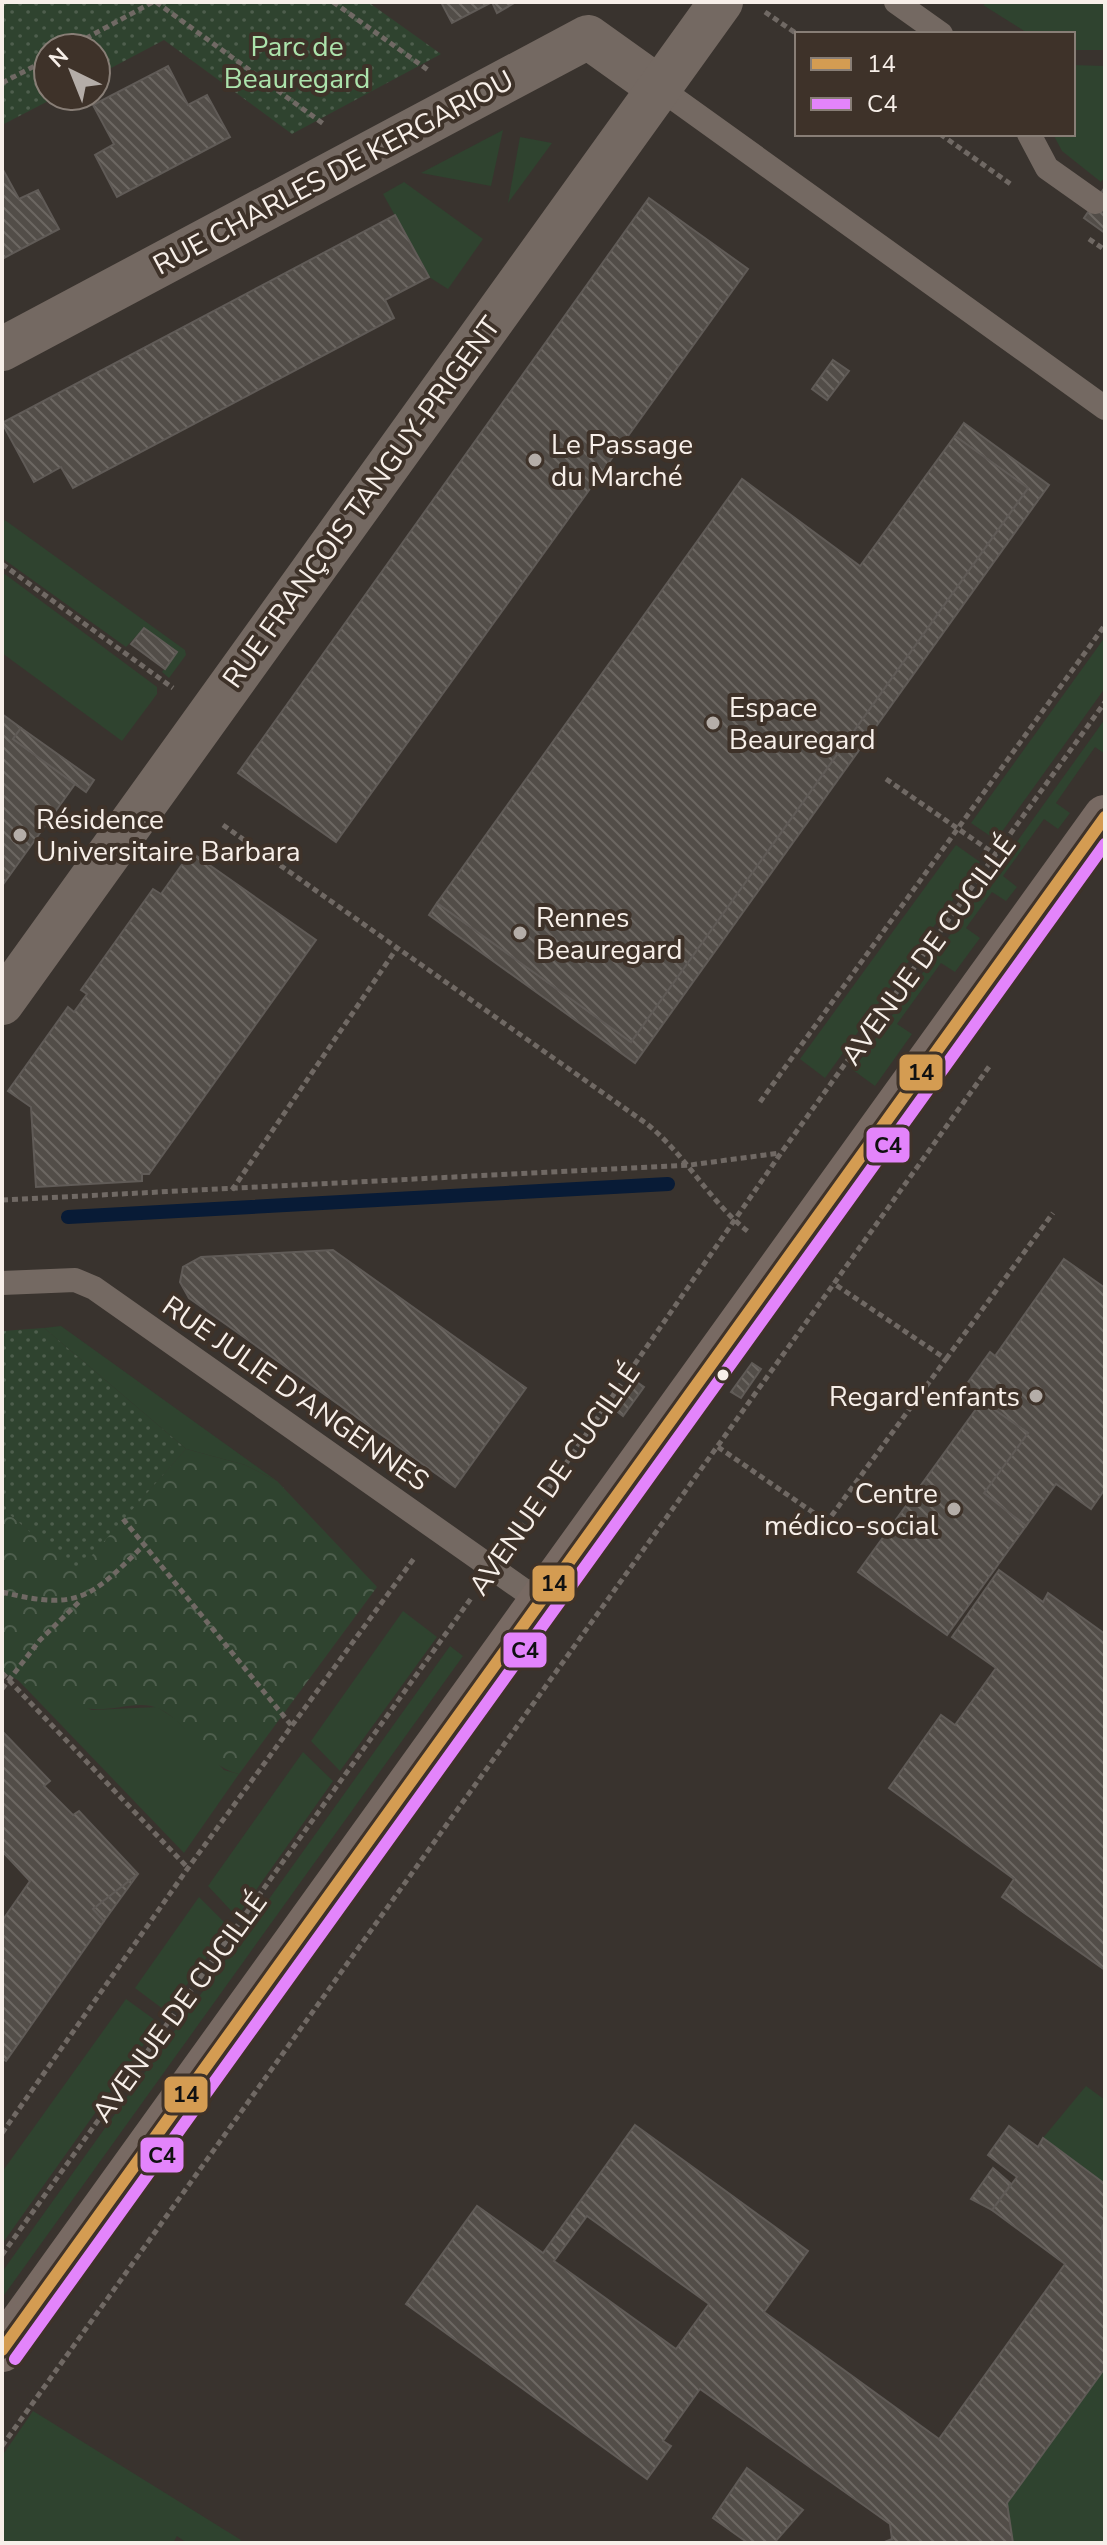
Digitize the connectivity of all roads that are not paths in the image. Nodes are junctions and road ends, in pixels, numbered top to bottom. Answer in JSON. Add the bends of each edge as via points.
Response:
{"nodes":[{"id":1,"x":896,"y":2,"type":"edge"},
{"id":2,"x":742,"y":6,"type":"edge"},
{"id":3,"x":938,"y":32,"type":"edge"},
{"id":4,"x":658,"y":87,"type":"junction"},
{"id":5,"x":1030,"y":136,"type":"edge"},
{"id":6,"x":1095,"y":202,"type":"dead end"},
{"id":7,"x":2,"y":349,"type":"edge"},
{"id":8,"x":1105,"y":408,"type":"edge"},
{"id":9,"x":1105,"y":817,"type":"edge"},
{"id":10,"x":2,"y":1003,"type":"edge"},
{"id":11,"x":2,"y":1283,"type":"edge"},
{"id":12,"x":539,"y":1601,"type":"junction"},
{"id":13,"x":2,"y":2350,"type":"edge"}],
"edges":[{"from":1,"to":3,"type":"lane"},
{"from":2,"to":4,"type":"street","name":"RUE FRANÇOIS TANGUY-PRIGENT"},
{"from":4,"to":7,"type":"street","name":"RUE CHARLES DE KERGARIOU","via":[[588,37]]},
{"from":4,"to":8,"type":"lane"},
{"from":4,"to":10,"type":"street","name":"RUE FRANÇOIS TANGUY-PRIGENT"},
{"from":5,"to":6,"type":"lane","via":[[1047,168]]},
{"from":9,"to":12,"type":"street","name":"AVENUE DE CUCILLÉ"},
{"from":11,"to":12,"type":"lane","name":"RUE JULIE D'ANGENNES","via":[[75,1280],[94,1288]]},
{"from":12,"to":13,"type":"street","name":"AVENUE DE CUCILLÉ"}]}
